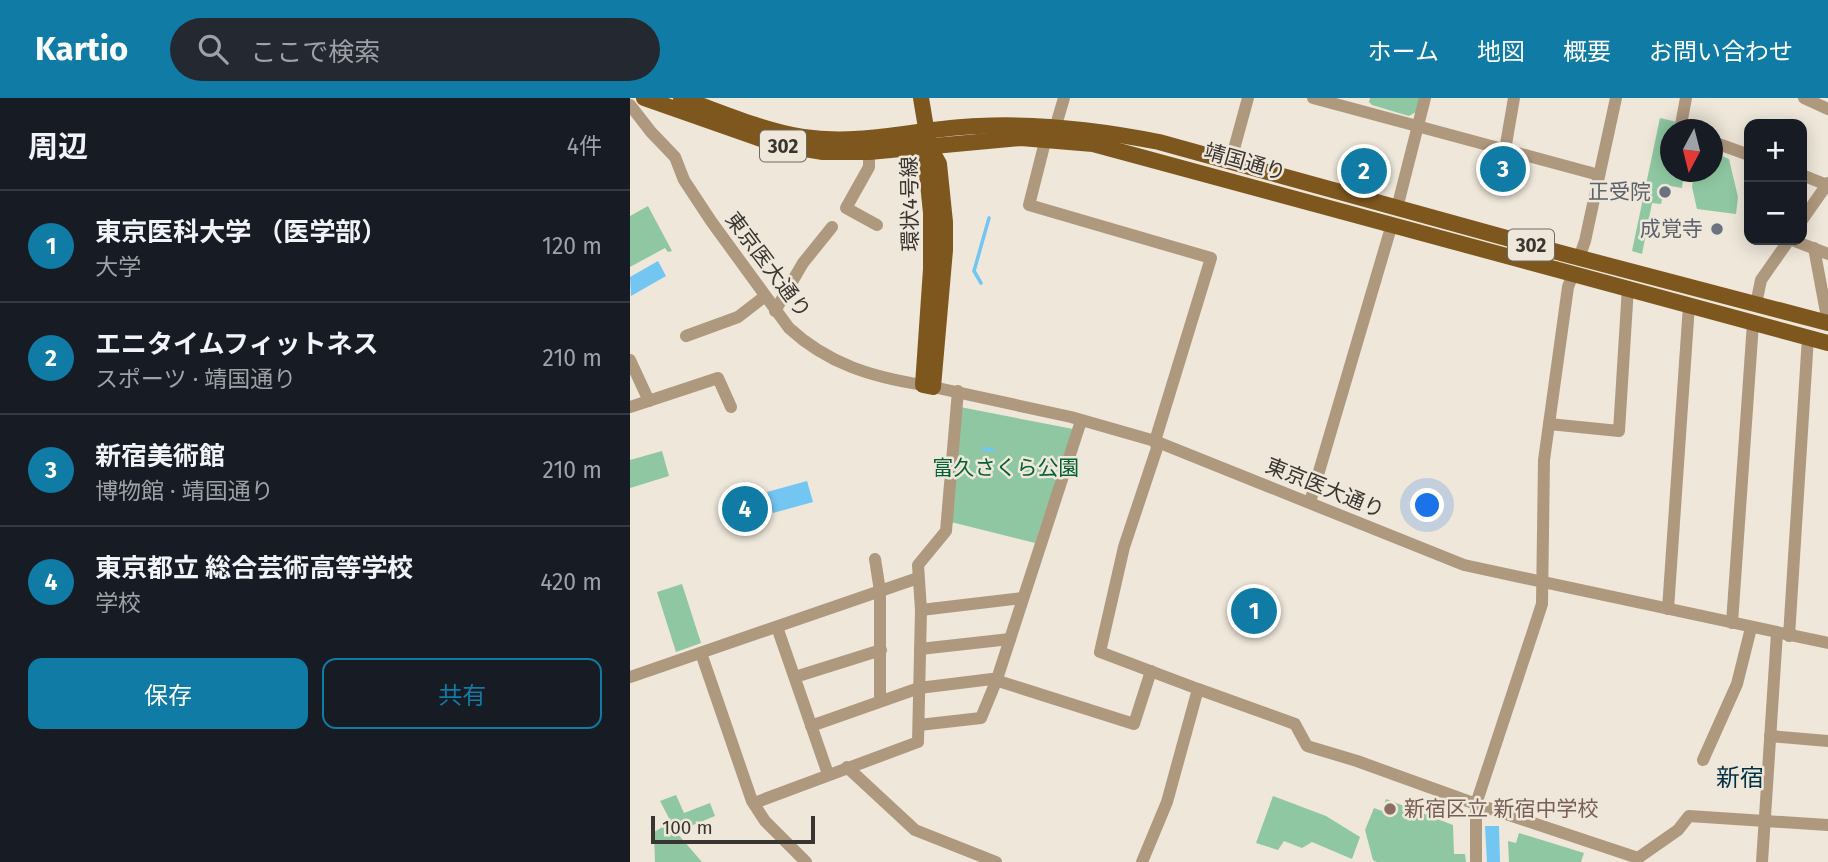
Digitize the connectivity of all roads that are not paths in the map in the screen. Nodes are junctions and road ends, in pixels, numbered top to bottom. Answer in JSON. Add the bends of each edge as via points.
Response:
{"nodes":[{"id":1,"x":644,"y":98,"type":"edge"},
{"id":2,"x":681,"y":98,"type":"edge"},
{"id":3,"x":920,"y":98,"type":"edge"},
{"id":4,"x":1064,"y":98,"type":"edge"},
{"id":5,"x":1248,"y":98,"type":"edge"},
{"id":6,"x":1425,"y":98,"type":"edge"},
{"id":7,"x":1514,"y":98,"type":"edge"},
{"id":8,"x":1616,"y":98,"type":"edge"},
{"id":9,"x":1686,"y":98,"type":"edge"},
{"id":10,"x":1804,"y":98,"type":"edge"},
{"id":11,"x":1317,"y":99,"type":"edge"},
{"id":12,"x":630,"y":105,"type":"edge"},
{"id":13,"x":1828,"y":109,"type":"edge"},
{"id":14,"x":1682,"y":119,"type":"edge"},
{"id":15,"x":1418,"y":126,"type":"junction"},
{"id":16,"x":1051,"y":134,"type":"junction"},
{"id":17,"x":928,"y":139,"type":"junction"},
{"id":18,"x":1723,"y":146,"type":"edge"},
{"id":19,"x":1505,"y":150,"type":"junction"},
{"id":20,"x":869,"y":152,"type":"junction"},
{"id":21,"x":1744,"y":153,"type":"edge"},
{"id":22,"x":1235,"y":164,"type":"junction"},
{"id":23,"x":1599,"y":175,"type":"junction"},
{"id":24,"x":1807,"y":178,"type":"edge"},
{"id":25,"x":1236,"y":181,"type":"junction"},
{"id":26,"x":1826,"y":189,"type":"edge"},
{"id":27,"x":1397,"y":208,"type":"junction"},
{"id":28,"x":1807,"y":214,"type":"edge"},
{"id":29,"x":1392,"y":224,"type":"junction"},
{"id":30,"x":877,"y":225,"type":"dead end"},
{"id":31,"x":832,"y":227,"type":"dead end"},
{"id":32,"x":1786,"y":245,"type":"edge"},
{"id":33,"x":1805,"y":245,"type":"edge"},
{"id":34,"x":1814,"y":248,"type":"junction"},
{"id":35,"x":1828,"y":254,"type":"edge"},
{"id":36,"x":1579,"y":258,"type":"junction"},
{"id":37,"x":1573,"y":274,"type":"junction"},
{"id":38,"x":1628,"y":287,"type":"junction"},
{"id":39,"x":764,"y":297,"type":"junction"},
{"id":40,"x":1756,"y":304,"type":"junction"},
{"id":41,"x":1689,"y":305,"type":"junction"},
{"id":42,"x":775,"y":311,"type":"junction"},
{"id":43,"x":1753,"y":323,"type":"junction"},
{"id":44,"x":1828,"y":323,"type":"edge"},
{"id":45,"x":686,"y":336,"type":"dead end"},
{"id":46,"x":1808,"y":337,"type":"junction"},
{"id":47,"x":1828,"y":343,"type":"edge"},
{"id":48,"x":630,"y":360,"type":"edge"},
{"id":49,"x":928,"y":386,"type":"junction"},
{"id":50,"x":957,"y":391,"type":"junction"},
{"id":51,"x":649,"y":401,"type":"junction"},
{"id":52,"x":630,"y":407,"type":"edge"},
{"id":53,"x":731,"y":407,"type":"dead end"},
{"id":54,"x":1081,"y":421,"type":"junction"},
{"id":55,"x":1549,"y":425,"type":"junction"},
{"id":56,"x":1155,"y":441,"type":"junction"},
{"id":57,"x":1310,"y":502,"type":"junction"},
{"id":58,"x":875,"y":559,"type":"dead end"},
{"id":59,"x":918,"y":578,"type":"junction"},
{"id":60,"x":1544,"y":583,"type":"junction"},
{"id":61,"x":880,"y":591,"type":"junction"},
{"id":62,"x":1023,"y":598,"type":"junction"},
{"id":63,"x":1668,"y":609,"type":"junction"},
{"id":64,"x":921,"y":610,"type":"junction"},
{"id":65,"x":1732,"y":623,"type":"junction"},
{"id":66,"x":777,"y":627,"type":"junction"},
{"id":67,"x":1751,"y":628,"type":"junction"},
{"id":68,"x":1783,"y":635,"type":"junction"},
{"id":69,"x":1010,"y":639,"type":"junction"},
{"id":70,"x":1828,"y":643,"type":"edge"},
{"id":71,"x":920,"y":649,"type":"junction"},
{"id":72,"x":881,"y":650,"type":"junction"},
{"id":73,"x":701,"y":653,"type":"junction"},
{"id":74,"x":1151,"y":671,"type":"junction"},
{"id":75,"x":630,"y":677,"type":"edge"},
{"id":76,"x":795,"y":677,"type":"junction"},
{"id":77,"x":997,"y":680,"type":"junction"},
{"id":78,"x":919,"y":688,"type":"junction"},
{"id":79,"x":1199,"y":689,"type":"junction"},
{"id":80,"x":880,"y":701,"type":"junction"},
{"id":81,"x":919,"y":725,"type":"junction"},
{"id":82,"x":811,"y":726,"type":"junction"},
{"id":83,"x":1770,"y":736,"type":"junction"},
{"id":84,"x":1828,"y":741,"type":"edge"},
{"id":85,"x":1703,"y":760,"type":"dead end"},
{"id":86,"x":847,"y":767,"type":"junction"},
{"id":87,"x":828,"y":774,"type":"junction"},
{"id":88,"x":754,"y":803,"type":"junction"},
{"id":89,"x":1476,"y":804,"type":"junction"},
{"id":90,"x":1764,"y":821,"type":"junction"},
{"id":91,"x":1828,"y":825,"type":"edge"},
{"id":92,"x":806,"y":862,"type":"edge"},
{"id":93,"x":996,"y":862,"type":"edge"},
{"id":94,"x":1142,"y":862,"type":"edge"},
{"id":95,"x":1476,"y":862,"type":"edge"},
{"id":96,"x":1762,"y":862,"type":"edge"}],
"edges":[{"from":1,"to":20,"type":"main road","name":"靖国通り","number":"302","via":[[775,144],[823,152]]},
{"from":2,"to":17,"type":"main road","name":"靖国通り","number":"302","via":[[802,137]]},
{"from":3,"to":17,"type":"main road","name":"環状4号線"},
{"from":4,"to":16,"type":"street"},
{"from":5,"to":22,"type":"street","via":[[1234,149]]},
{"from":6,"to":15,"type":"street"},
{"from":7,"to":19,"type":"street"},
{"from":8,"to":23,"type":"street"},
{"from":9,"to":14,"type":"street"},
{"from":10,"to":13,"type":"street"},
{"from":11,"to":15,"type":"street"},
{"from":12,"to":39,"type":"street","name":"東京医大通り","via":[[675,157],[684,180]]},
{"from":15,"to":19,"type":"street"},
{"from":15,"to":27,"type":"street"},
{"from":16,"to":17,"type":"main road","name":"靖国通り","number":"302","via":[[995,140]]},
{"from":16,"to":22,"type":"main road","name":"靖国通り","number":"302","via":[[1135,137]]},
{"from":16,"to":25,"type":"main road","name":"靖国通り","number":"302"},
{"from":16,"to":56,"type":"street","via":[[1029,205],[1211,258]]},
{"from":17,"to":20,"type":"main road","name":"靖国通り","number":"302"},
{"from":17,"to":49,"type":"main road","name":"環状4号線","via":[[939,164],[945,222]]},
{"from":18,"to":21,"type":"street"},
{"from":19,"to":23,"type":"street"},
{"from":20,"to":30,"type":"street","via":[[869,167],[846,208]]},
{"from":22,"to":25,"type":"main road"},
{"from":22,"to":27,"type":"main road","name":"靖国通り","number":"302"},
{"from":23,"to":36,"type":"street"},
{"from":24,"to":26,"type":"street"},
{"from":25,"to":29,"type":"main road","name":"靖国通り","number":"302"},
{"from":26,"to":28,"type":"street"},
{"from":27,"to":36,"type":"main road","name":"靖国通り","number":"302"},
{"from":29,"to":37,"type":"main road","name":"靖国通り","number":"302"},
{"from":29,"to":57,"type":"street"},
{"from":31,"to":42,"type":"street","via":[[803,262]]},
{"from":32,"to":40,"type":"street","via":[[1761,280]]},
{"from":33,"to":34,"type":"street"},
{"from":34,"to":35,"type":"street"},
{"from":34,"to":44,"type":"street"},
{"from":36,"to":37,"type":"main road"},
{"from":36,"to":40,"type":"main road","name":"靖国通り","number":"302"},
{"from":37,"to":38,"type":"main road","name":"靖国通り","number":"302"},
{"from":37,"to":55,"type":"street"},
{"from":38,"to":41,"type":"main road","name":"靖国通り","number":"302"},
{"from":38,"to":55,"type":"street","via":[[1619,431]]},
{"from":39,"to":42,"type":"street","name":"東京医大通り"},
{"from":39,"to":45,"type":"street","via":[[738,317]]},
{"from":40,"to":43,"type":"main road"},
{"from":40,"to":44,"type":"main road","name":"靖国通り","number":"302"},
{"from":41,"to":43,"type":"main road","name":"靖国通り","number":"302"},
{"from":41,"to":63,"type":"street"},
{"from":42,"to":49,"type":"street","name":"東京医大通り","via":[[805,343],[844,366]]},
{"from":43,"to":46,"type":"main road","name":"靖国通り","number":"302"},
{"from":43,"to":65,"type":"street"},
{"from":46,"to":47,"type":"main road","name":"靖国通り","number":"302"},
{"from":46,"to":68,"type":"street"},
{"from":48,"to":51,"type":"street"},
{"from":49,"to":50,"type":"street","name":"東京医大通り"},
{"from":50,"to":54,"type":"street","name":"東京医大通り"},
{"from":50,"to":59,"type":"street","via":[[946,531],[918,565]]},
{"from":51,"to":52,"type":"street"},
{"from":51,"to":53,"type":"street","via":[[718,378]]},
{"from":54,"to":56,"type":"street","name":"東京医大通り"},
{"from":54,"to":62,"type":"street"},
{"from":55,"to":60,"type":"street","via":[[1541,544]]},
{"from":56,"to":57,"type":"street","name":"東京医大通り"},
{"from":56,"to":74,"type":"street","via":[[1100,652]]},
{"from":57,"to":60,"type":"street","name":"東京医大通り","via":[[1464,565]]},
{"from":58,"to":61,"type":"street"},
{"from":59,"to":61,"type":"street"},
{"from":59,"to":64,"type":"street"},
{"from":60,"to":63,"type":"street","name":"東京医大通り"},
{"from":60,"to":89,"type":"street","via":[[1542,604]]},
{"from":61,"to":66,"type":"street"},
{"from":61,"to":72,"type":"street"},
{"from":62,"to":64,"type":"street"},
{"from":62,"to":69,"type":"street"},
{"from":63,"to":65,"type":"street","name":"東京医大通り"},
{"from":64,"to":71,"type":"street"},
{"from":65,"to":67,"type":"street","name":"東京医大通り"},
{"from":66,"to":73,"type":"street"},
{"from":66,"to":76,"type":"street"},
{"from":67,"to":68,"type":"street","name":"東京医大通り"},
{"from":67,"to":85,"type":"street","via":[[1737,684]]},
{"from":68,"to":70,"type":"street","name":"東京医大通り"},
{"from":68,"to":83,"type":"street"},
{"from":69,"to":71,"type":"street"},
{"from":69,"to":77,"type":"street"},
{"from":71,"to":78,"type":"street"},
{"from":72,"to":76,"type":"street"},
{"from":72,"to":80,"type":"street"},
{"from":73,"to":75,"type":"street"},
{"from":73,"to":88,"type":"street"},
{"from":74,"to":77,"type":"street","via":[[1134,724]]},
{"from":74,"to":79,"type":"street"},
{"from":76,"to":82,"type":"street"},
{"from":77,"to":78,"type":"street"},
{"from":77,"to":81,"type":"street","via":[[981,718]]},
{"from":78,"to":80,"type":"street"},
{"from":78,"to":81,"type":"street"},
{"from":79,"to":89,"type":"street","via":[[1295,724],[1307,746]]},
{"from":79,"to":94,"type":"street","via":[[1167,802]]},
{"from":80,"to":82,"type":"street"},
{"from":81,"to":86,"type":"street","via":[[918,742]]},
{"from":82,"to":87,"type":"street"},
{"from":83,"to":84,"type":"street"},
{"from":83,"to":90,"type":"street"},
{"from":86,"to":87,"type":"street"},
{"from":86,"to":93,"type":"street","via":[[915,830]]},
{"from":87,"to":88,"type":"street"},
{"from":88,"to":92,"type":"street","via":[[765,821]]},
{"from":89,"to":90,"type":"street","via":[[1638,858],[1678,831],[1689,816]]},
{"from":89,"to":95,"type":"street"},
{"from":90,"to":91,"type":"street"},
{"from":90,"to":96,"type":"street"}]}
